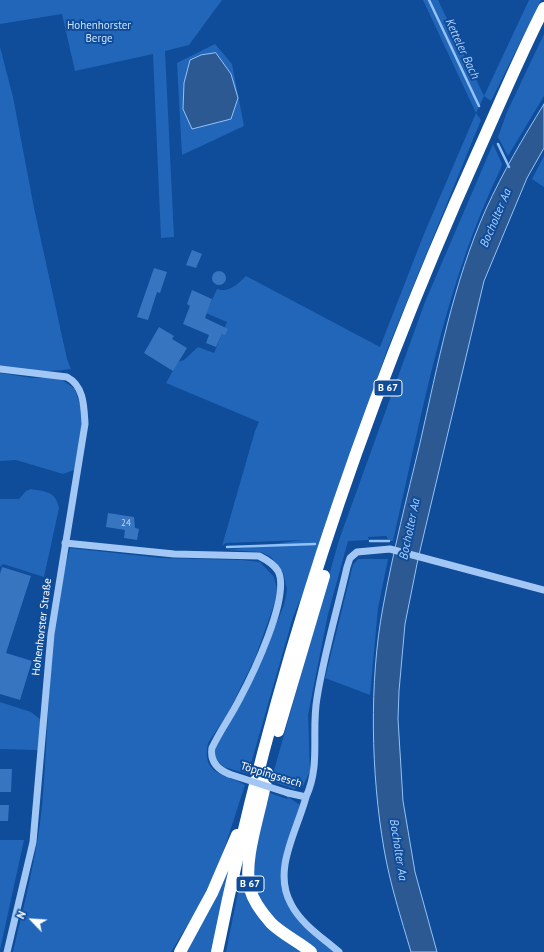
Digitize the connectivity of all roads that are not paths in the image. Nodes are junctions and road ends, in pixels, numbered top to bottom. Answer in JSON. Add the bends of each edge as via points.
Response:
{"nodes":[{"id":1,"x":544,"y":8,"type":"edge"},
{"id":2,"x":544,"y":22,"type":"edge"},
{"id":3,"x":0,"y":369,"type":"edge"},
{"id":4,"x":65,"y":543,"type":"junction"},
{"id":5,"x":544,"y":590,"type":"edge"},
{"id":6,"x":267,"y":767,"type":"junction"},
{"id":7,"x":254,"y":793,"type":"junction"},
{"id":8,"x":306,"y":798,"type":"junction"},
{"id":9,"x":7,"y":952,"type":"edge"},
{"id":10,"x":180,"y":952,"type":"edge"},
{"id":11,"x":217,"y":952,"type":"edge"},
{"id":12,"x":224,"y":952,"type":"edge"},
{"id":13,"x":311,"y":952,"type":"edge"},
{"id":14,"x":339,"y":952,"type":"edge"}],
"edges":[{"from":1,"to":7,"type":"highway","number":"B 67","via":[[452,208],[398,338],[311,589],[281,688]]},
{"from":2,"to":6,"type":"highway","number":"B 67","via":[[460,206],[404,340],[339,524]]},
{"from":3,"to":4,"type":"street","name":"Hohenhorster Straße","via":[[67,377],[78,384],[85,424]]},
{"from":4,"to":8,"type":"street","name":"Töppingsesch","bridge":true,"via":[[174,554],[260,556],[271,562],[278,572],[281,595],[249,682],[212,748],[212,759],[220,770],[229,774]]},
{"from":4,"to":9,"type":"street","name":"Hohenhorster Straße","via":[[51,634],[33,842]]},
{"from":5,"to":8,"type":"street","name":"Töppingsesch","via":[[390,549],[357,552],[350,558],[317,699],[316,759],[311,788]]},
{"from":6,"to":12,"type":"highway","number":"B 67","via":[[238,878]]},
{"from":6,"to":13,"type":"highway","number":"B 67","via":[[249,867],[250,889],[272,923]]},
{"from":7,"to":10,"type":"highway","number":"B 67","via":[[212,893]]},
{"from":7,"to":11,"type":"highway","number":"B 67","via":[[232,877]]},
{"from":8,"to":14,"type":"street","via":[[286,857],[285,887],[291,904],[303,921]]}]}
